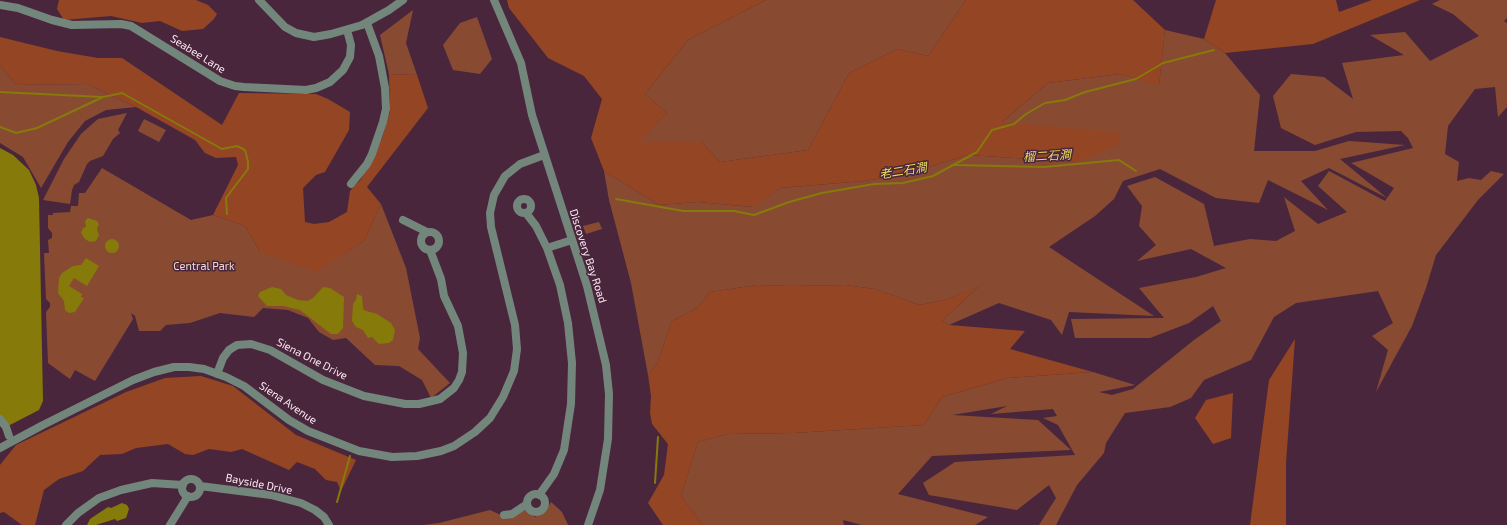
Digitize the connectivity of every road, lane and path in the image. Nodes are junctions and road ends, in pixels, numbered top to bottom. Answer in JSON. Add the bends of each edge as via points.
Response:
{"nodes":[{"id":1,"x":259,"y":0,"type":"edge"},
{"id":2,"x":403,"y":0,"type":"edge"},
{"id":3,"x":494,"y":0,"type":"edge"},
{"id":4,"x":0,"y":5,"type":"edge"},
{"id":5,"x":367,"y":23,"type":"junction"},
{"id":6,"x":347,"y":30,"type":"junction"},
{"id":7,"x":544,"y":155,"type":"junction"},
{"id":8,"x":351,"y":184,"type":"dead end"},
{"id":9,"x":526,"y":213,"type":"dead end"},
{"id":10,"x":403,"y":220,"type":"dead end"},
{"id":11,"x":427,"y":232,"type":"junction"},
{"id":12,"x":572,"y":240,"type":"junction"},
{"id":13,"x":547,"y":248,"type":"junction"},
{"id":14,"x":430,"y":250,"type":"junction"},
{"id":15,"x":217,"y":374,"type":"junction"},
{"id":16,"x":0,"y":419,"type":"edge"},
{"id":17,"x":9,"y":436,"type":"dead end"},
{"id":18,"x":0,"y":448,"type":"edge"},
{"id":19,"x":183,"y":485,"type":"junction"},
{"id":20,"x":200,"y":486,"type":"junction"},
{"id":21,"x":539,"y":495,"type":"junction"},
{"id":22,"x":188,"y":496,"type":"junction"},
{"id":23,"x":527,"y":504,"type":"junction"},
{"id":24,"x":504,"y":515,"type":"dead end"},
{"id":25,"x":66,"y":525,"type":"edge"},
{"id":26,"x":170,"y":525,"type":"edge"},
{"id":27,"x":329,"y":525,"type":"edge"},
{"id":28,"x":588,"y":525,"type":"edge"}],
"edges":[{"from":1,"to":6,"type":"street","via":[[280,23],[296,33],[319,36]]},
{"from":2,"to":5,"type":"street"},
{"from":3,"to":7,"type":"street","name":"Discovery Bay Road","via":[[521,63],[528,100]]},
{"from":4,"to":6,"type":"street","name":"Seabee Lane","via":[[72,25],[131,26],[220,81],[239,87],[306,90],[325,85],[338,76],[348,62],[351,49]]},
{"from":5,"to":6,"type":"street"},
{"from":5,"to":8,"type":"street","via":[[379,56],[386,109],[372,154]]},
{"from":7,"to":12,"type":"street","name":"Discovery Bay Road"},
{"from":7,"to":15,"type":"street","name":"Siena Avenue","via":[[520,164],[505,176],[494,195],[490,213],[491,227],[515,325],[516,349],[514,371],[504,397],[490,418],[475,432],[454,446],[417,456],[392,457],[359,451],[308,431],[244,386]]},
{"from":9,"to":13,"type":"street"},
{"from":10,"to":11,"type":"street"},
{"from":11,"to":14,"type":"street","name":"Siena One Drive","via":[[421,241],[425,248]]},
{"from":11,"to":14,"type":"street","via":[[432,232],[438,238],[437,246]]},
{"from":12,"to":13,"type":"street"},
{"from":12,"to":28,"type":"street","name":"Discovery Bay Road","via":[[599,332],[609,394],[608,438],[603,478],[598,501]]},
{"from":13,"to":21,"type":"street","via":[[560,285],[568,323],[572,384],[564,450],[554,474]]},
{"from":14,"to":15,"type":"street","name":"Siena One Drive","via":[[444,296],[458,326],[463,354],[459,380],[454,388],[440,399],[412,404],[364,396],[323,380],[270,350],[251,344],[237,345],[228,350]]},
{"from":15,"to":18,"type":"street","name":"Siena Avenue","via":[[188,367],[174,367],[154,372],[98,397]]},
{"from":16,"to":17,"type":"street"},
{"from":19,"to":20,"type":"street","name":"Bayside Drive","via":[[192,480]]},
{"from":19,"to":22,"type":"street"},
{"from":19,"to":25,"type":"street","name":"Bayside Drive","via":[[152,483],[121,490],[99,498]]},
{"from":20,"to":22,"type":"street","via":[[197,495]]},
{"from":20,"to":27,"type":"street","name":"Bayside Drive","via":[[260,493],[301,503],[324,517]]},
{"from":21,"to":23,"type":"street","via":[[530,497]]},
{"from":21,"to":23,"type":"street","via":[[544,501],[541,510],[533,511]]},
{"from":22,"to":26,"type":"street"},
{"from":23,"to":24,"type":"street","via":[[512,514]]}]}
